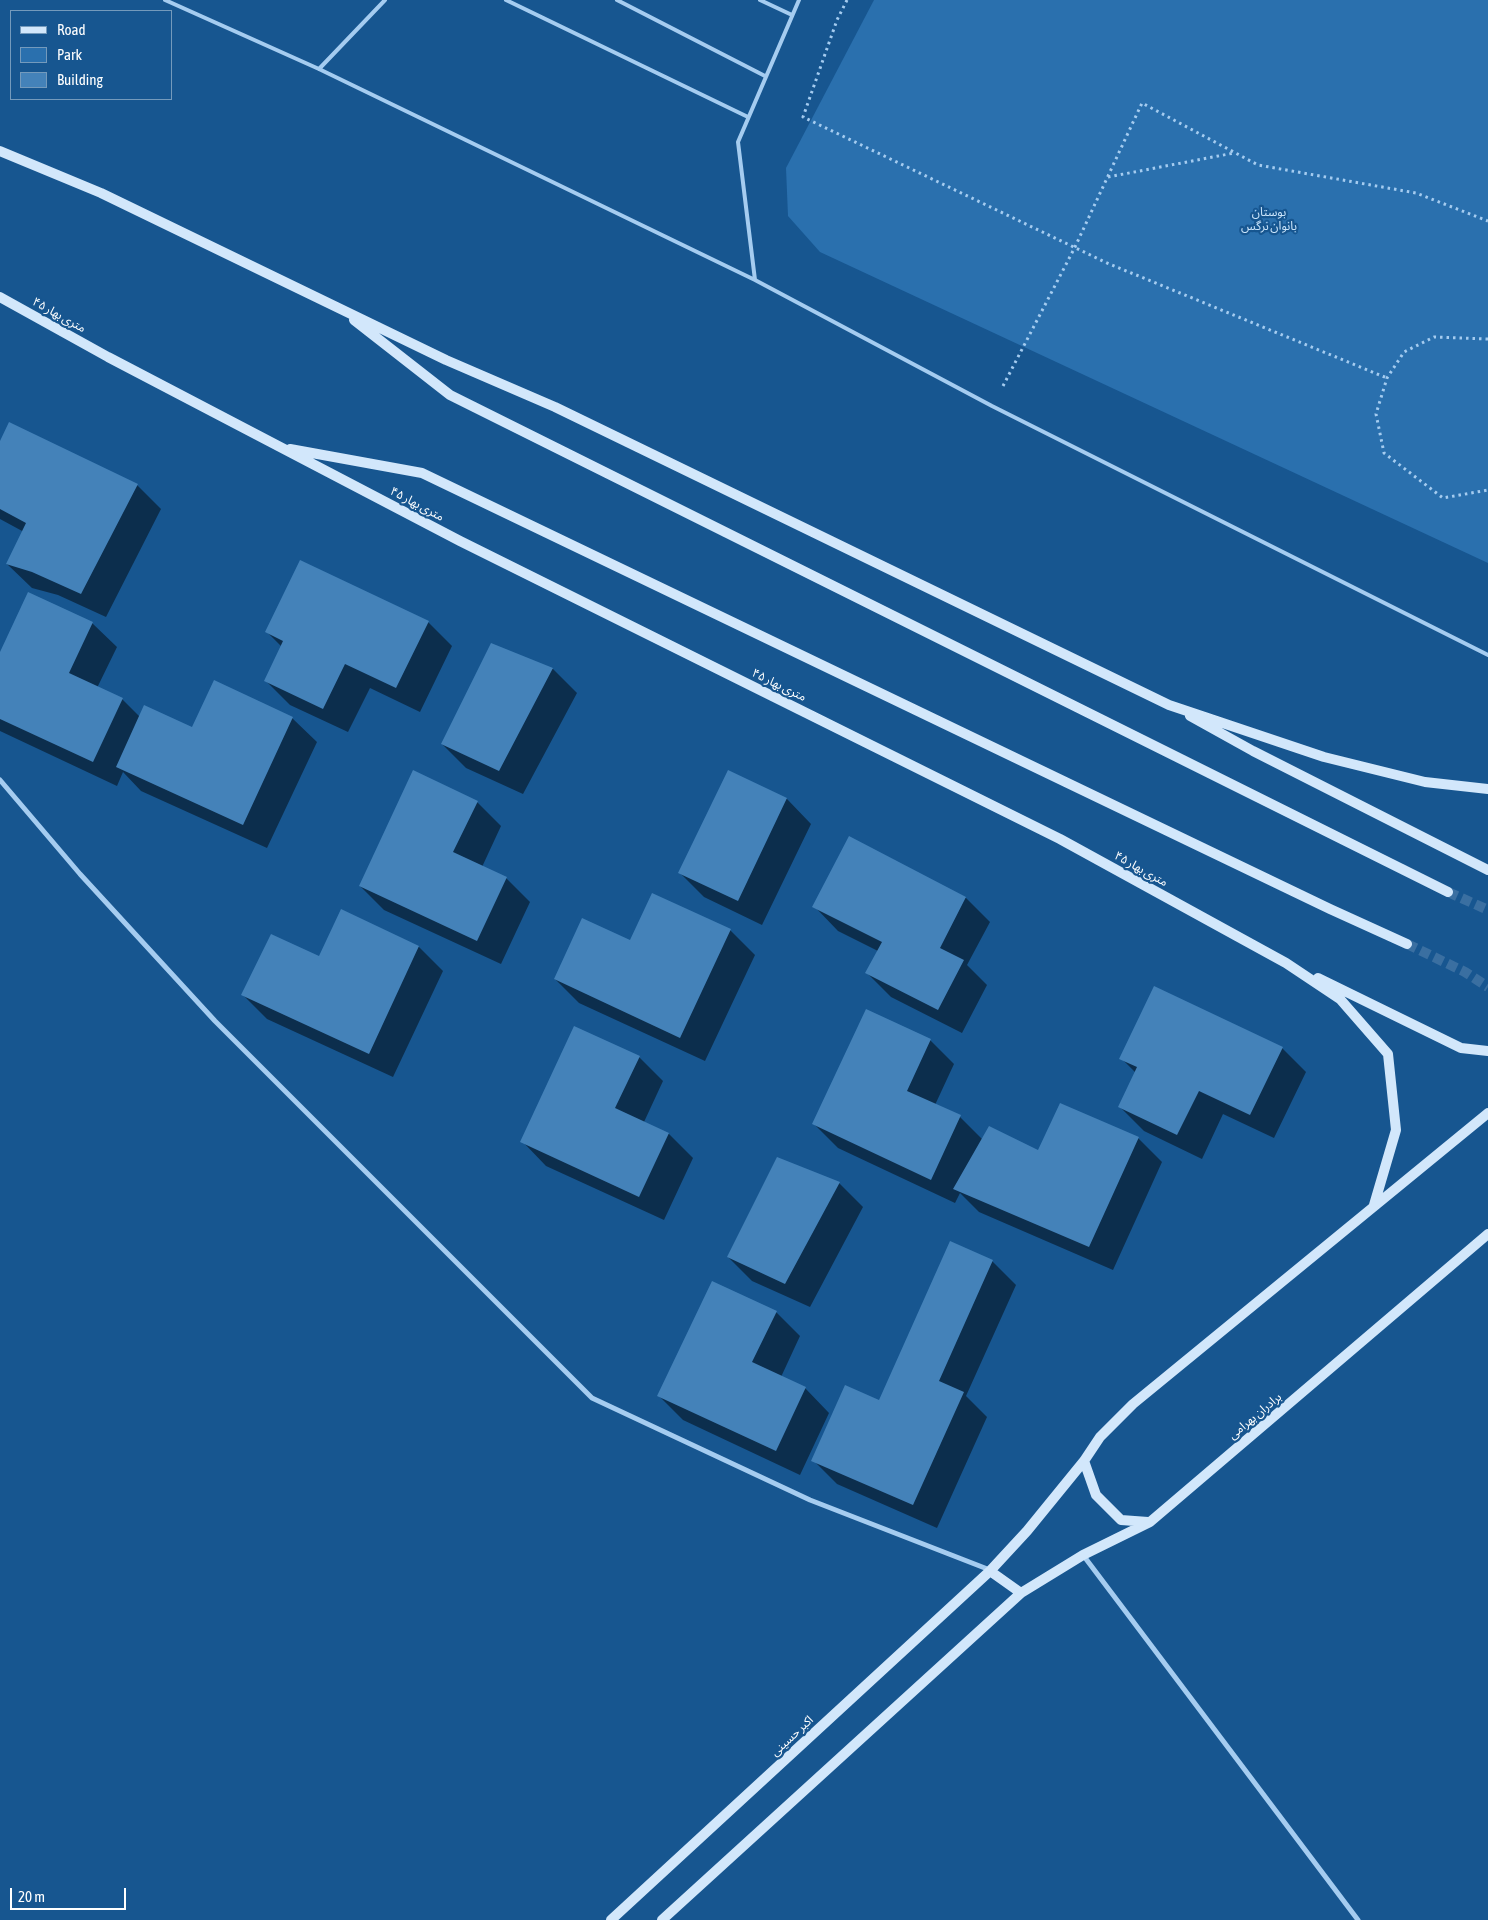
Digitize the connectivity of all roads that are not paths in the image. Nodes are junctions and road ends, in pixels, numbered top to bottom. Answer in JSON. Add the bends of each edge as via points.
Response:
{"nodes":[{"id":1,"x":165,"y":0,"type":"edge"},
{"id":2,"x":384,"y":0,"type":"edge"},
{"id":3,"x":506,"y":0,"type":"edge"},
{"id":4,"x":617,"y":0,"type":"edge"},
{"id":5,"x":760,"y":0,"type":"edge"},
{"id":6,"x":799,"y":0,"type":"edge"},
{"id":7,"x":792,"y":15,"type":"junction"},
{"id":8,"x":319,"y":69,"type":"junction"},
{"id":9,"x":765,"y":76,"type":"junction"},
{"id":10,"x":748,"y":117,"type":"junction"},
{"id":11,"x":0,"y":151,"type":"edge"},
{"id":12,"x":755,"y":280,"type":"junction"},
{"id":13,"x":0,"y":296,"type":"edge"},
{"id":14,"x":337,"y":308,"type":"junction"},
{"id":15,"x":279,"y":447,"type":"junction"},
{"id":16,"x":1488,"y":655,"type":"edge"},
{"id":17,"x":1169,"y":705,"type":"junction"},
{"id":18,"x":0,"y":780,"type":"edge"},
{"id":19,"x":1488,"y":789,"type":"edge"},
{"id":20,"x":1488,"y":870,"type":"edge"},
{"id":21,"x":1448,"y":892,"type":"tunnel mouth"},
{"id":22,"x":1407,"y":944,"type":"tunnel mouth"},
{"id":23,"x":1286,"y":963,"type":"junction"},
{"id":24,"x":1488,"y":1051,"type":"edge"},
{"id":25,"x":1488,"y":1113,"type":"edge"},
{"id":26,"x":1374,"y":1205,"type":"junction"},
{"id":27,"x":1488,"y":1234,"type":"edge"},
{"id":28,"x":1084,"y":1461,"type":"junction"},
{"id":29,"x":1150,"y":1522,"type":"junction"},
{"id":30,"x":1083,"y":1555,"type":"junction"},
{"id":31,"x":990,"y":1570,"type":"junction"},
{"id":32,"x":1021,"y":1593,"type":"junction"},
{"id":33,"x":611,"y":1920,"type":"edge"},
{"id":34,"x":662,"y":1920,"type":"edge"},
{"id":35,"x":1358,"y":1920,"type":"edge"}],
"edges":[{"from":1,"to":8,"type":"lane"},
{"from":2,"to":8,"type":"lane"},
{"from":3,"to":10,"type":"lane"},
{"from":4,"to":9,"type":"lane"},
{"from":5,"to":7,"type":"lane"},
{"from":6,"to":7,"type":"lane"},
{"from":7,"to":9,"type":"lane"},
{"from":8,"to":12,"type":"lane"},
{"from":9,"to":10,"type":"lane"},
{"from":10,"to":12,"type":"lane","via":[[738,142]]},
{"from":11,"to":14,"type":"main road","via":[[101,193]]},
{"from":12,"to":16,"type":"lane","via":[[992,406]]},
{"from":13,"to":15,"type":"main road","name":"۴۵ متری بهار"},
{"from":14,"to":17,"type":"main road","via":[[555,407]]},
{"from":14,"to":21,"type":"main road","via":[[450,395]]},
{"from":15,"to":22,"type":"main road","via":[[422,473]]},
{"from":15,"to":23,"type":"main road","name":"۴۵ متری بهار","via":[[468,545],[1060,839]]},
{"from":17,"to":19,"type":"main road","via":[[1324,757],[1425,782]]},
{"from":17,"to":20,"type":"main road","via":[[1252,751]]},
{"from":18,"to":31,"type":"street","via":[[80,874],[215,1021],[592,1398],[810,1500]]},
{"from":23,"to":24,"type":"main road","via":[[1461,1048]]},
{"from":23,"to":26,"type":"main road","name":"۴۵ متری بهار","via":[[1340,999],[1388,1054],[1396,1130]]},
{"from":25,"to":26,"type":"main road"},
{"from":26,"to":28,"type":"main road","name":"اکبر حسینی","via":[[1133,1404],[1100,1437]]},
{"from":27,"to":29,"type":"main road","name":"برادران بهرامی"},
{"from":28,"to":29,"type":"main road","via":[[1096,1495],[1121,1520]]},
{"from":28,"to":31,"type":"main road","name":"اکبر حسینی","via":[[1027,1531]]},
{"from":29,"to":30,"type":"main road","name":"برادران بهرامی"},
{"from":30,"to":32,"type":"main road","name":"برادران بهرامی"},
{"from":30,"to":35,"type":"street"},
{"from":31,"to":32,"type":"main road"},
{"from":31,"to":33,"type":"main road","name":"اکبر حسینی"},
{"from":32,"to":34,"type":"main road"}]}
